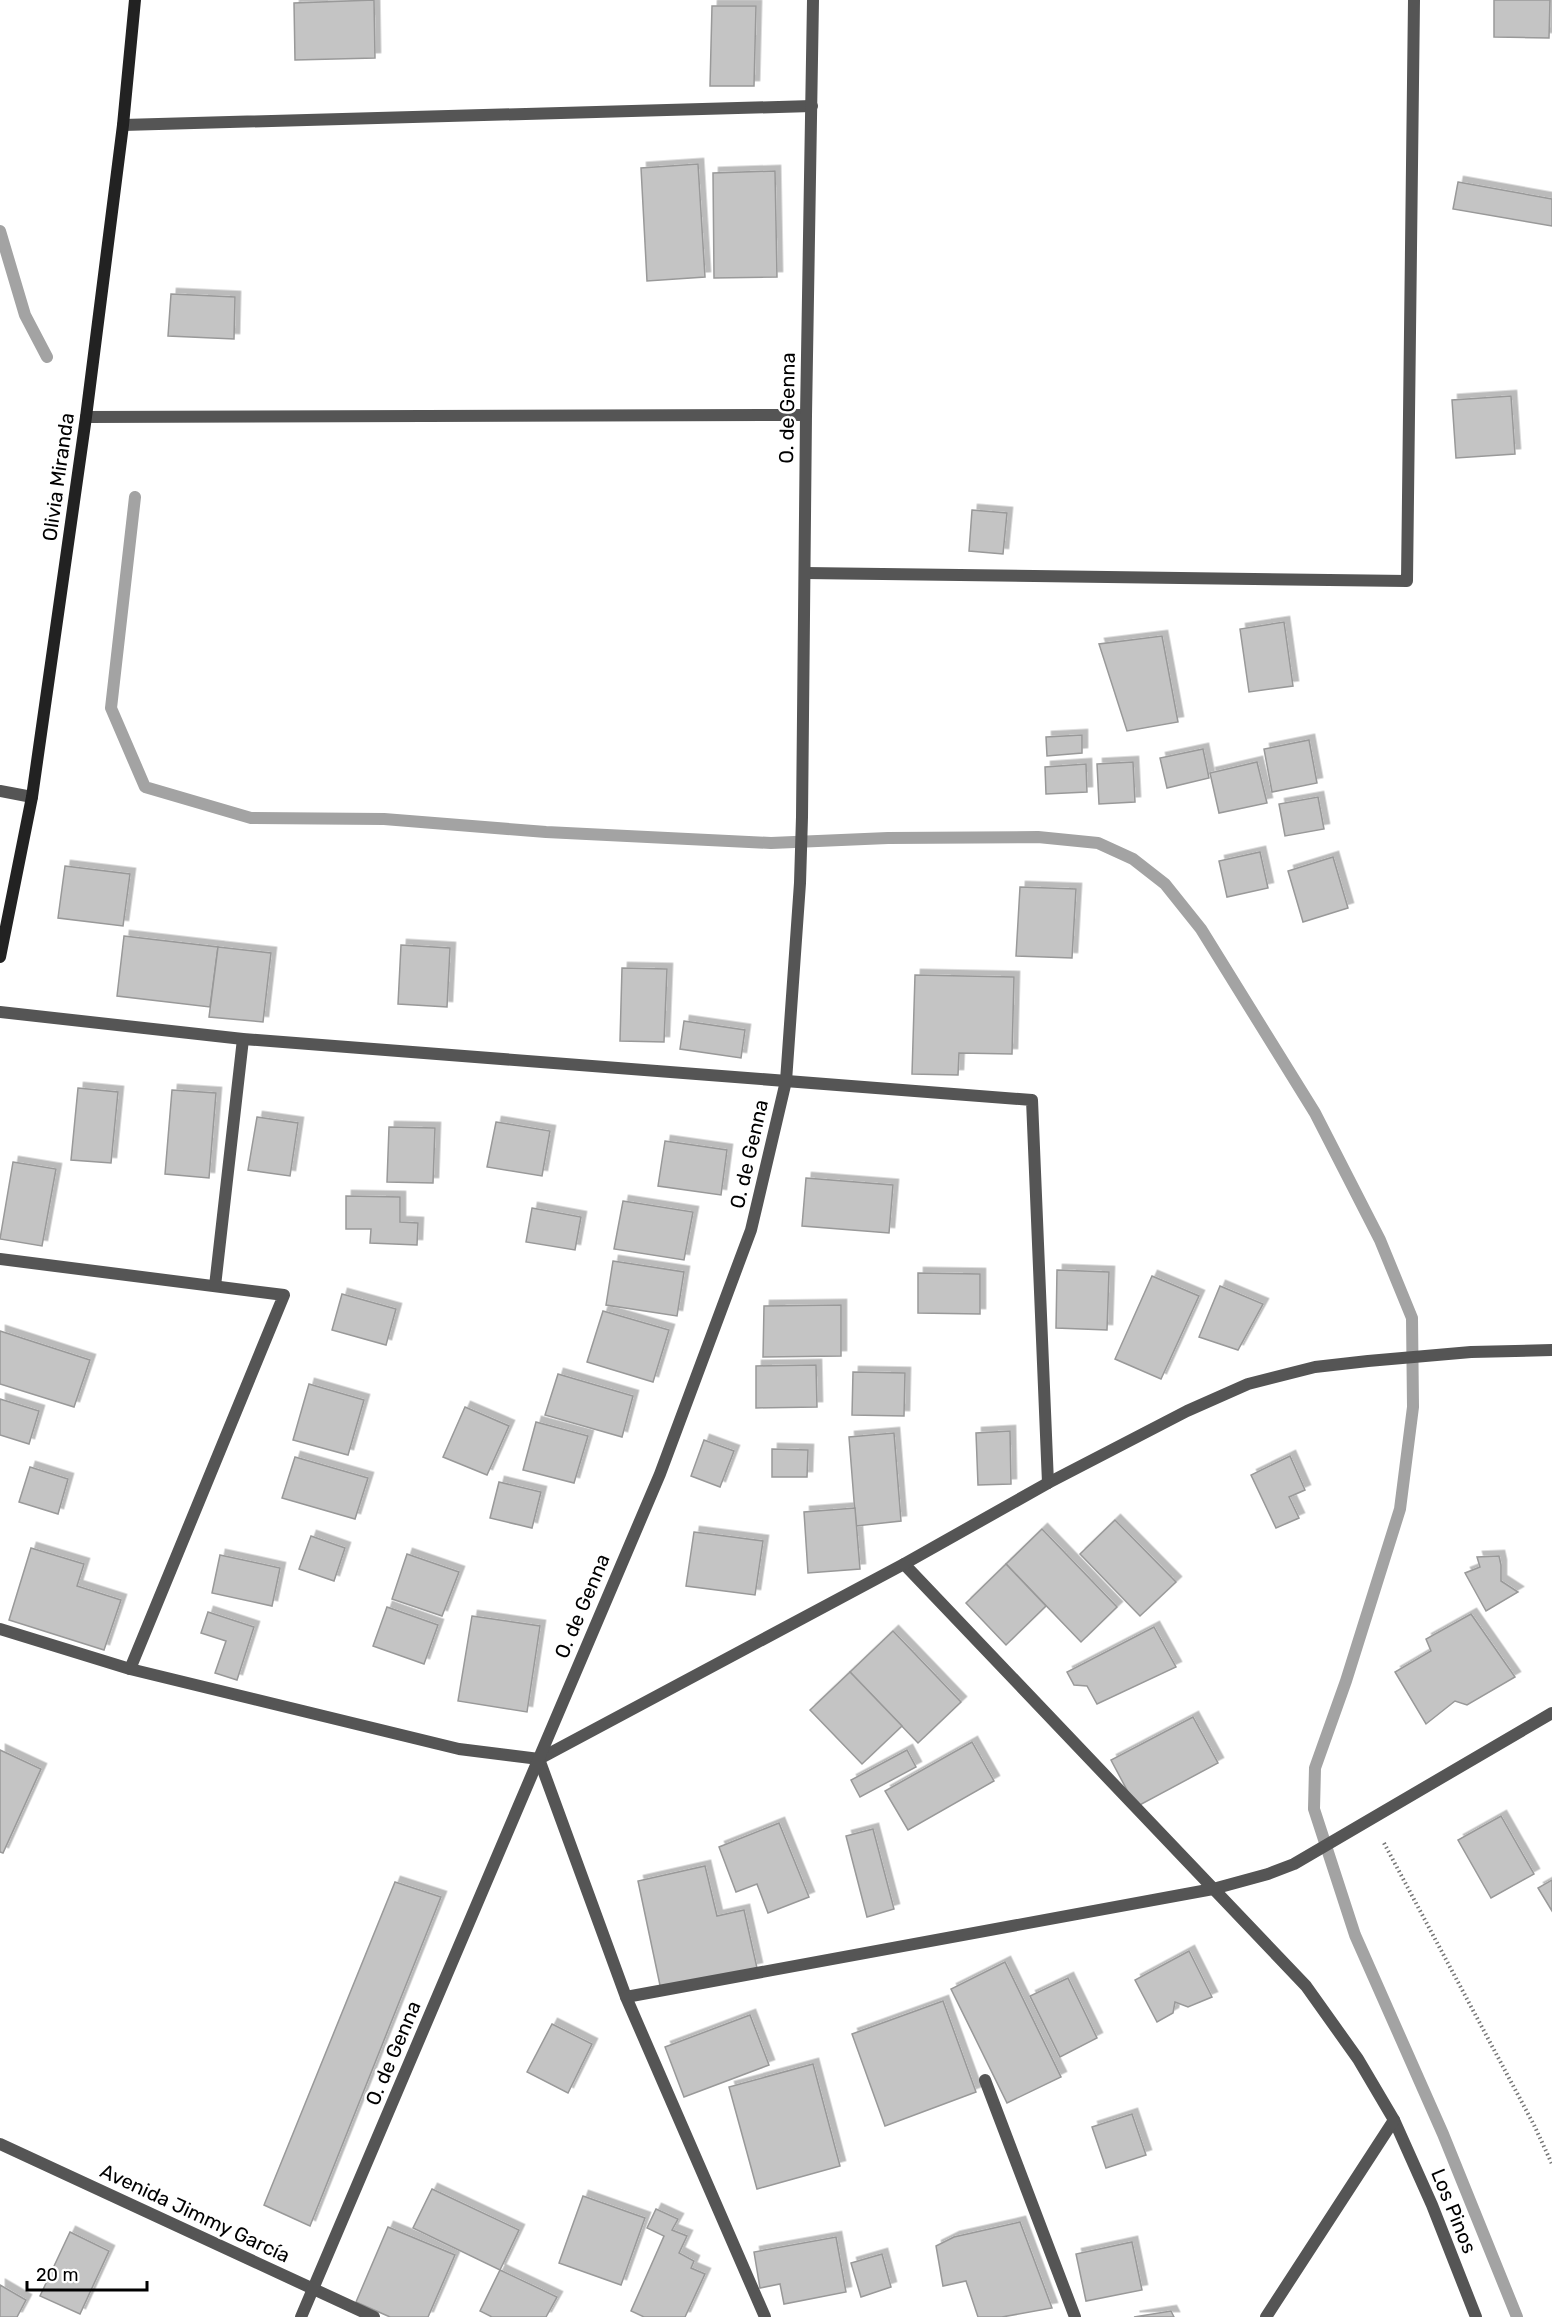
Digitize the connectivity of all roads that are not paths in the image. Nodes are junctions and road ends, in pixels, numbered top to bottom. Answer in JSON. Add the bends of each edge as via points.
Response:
{"nodes":[{"id":1,"x":135,"y":0,"type":"edge"},
{"id":2,"x":813,"y":0,"type":"edge"},
{"id":3,"x":1414,"y":0,"type":"edge"},
{"id":4,"x":812,"y":106,"type":"junction"},
{"id":5,"x":123,"y":125,"type":"junction"},
{"id":6,"x":806,"y":415,"type":"junction"},
{"id":7,"x":86,"y":417,"type":"junction"},
{"id":8,"x":805,"y":573,"type":"junction"},
{"id":9,"x":0,"y":791,"type":"edge"},
{"id":10,"x":32,"y":797,"type":"junction"},
{"id":11,"x":0,"y":957,"type":"edge"},
{"id":12,"x":0,"y":1012,"type":"edge"},
{"id":13,"x":243,"y":1039,"type":"junction"},
{"id":14,"x":786,"y":1081,"type":"junction"},
{"id":15,"x":0,"y":1259,"type":"edge"},
{"id":16,"x":215,"y":1286,"type":"junction"},
{"id":17,"x":1552,"y":1350,"type":"edge"},
{"id":18,"x":1048,"y":1483,"type":"junction"},
{"id":19,"x":904,"y":1564,"type":"junction"},
{"id":20,"x":0,"y":1629,"type":"edge"},
{"id":21,"x":130,"y":1669,"type":"junction"},
{"id":22,"x":1552,"y":1713,"type":"edge"},
{"id":23,"x":539,"y":1759,"type":"junction"},
{"id":24,"x":1213,"y":1889,"type":"junction"},
{"id":25,"x":626,"y":1997,"type":"junction"},
{"id":26,"x":985,"y":2080,"type":"dead end"},
{"id":27,"x":1395,"y":2120,"type":"junction"},
{"id":28,"x":0,"y":2144,"type":"edge"},
{"id":29,"x":314,"y":2289,"type":"junction"},
{"id":30,"x":301,"y":2317,"type":"edge"},
{"id":31,"x":374,"y":2317,"type":"edge"},
{"id":32,"x":765,"y":2317,"type":"edge"},
{"id":33,"x":1075,"y":2317,"type":"edge"},
{"id":34,"x":1266,"y":2317,"type":"edge"},
{"id":35,"x":1476,"y":2317,"type":"edge"}],
"edges":[{"from":1,"to":5,"type":"street","name":"Olivia Miranda"},
{"from":2,"to":4,"type":"street","name":"O. de Genna"},
{"from":3,"to":8,"type":"street","via":[[1407,581]]},
{"from":4,"to":5,"type":"street"},
{"from":4,"to":6,"type":"street","name":"O. de Genna"},
{"from":5,"to":7,"type":"street","name":"Olivia Miranda"},
{"from":6,"to":7,"type":"street"},
{"from":6,"to":8,"type":"street","name":"O. de Genna"},
{"from":7,"to":10,"type":"street","name":"Olivia Miranda"},
{"from":8,"to":14,"type":"street","name":"O. de Genna","via":[[800,882]]},
{"from":9,"to":10,"type":"street"},
{"from":10,"to":11,"type":"street","name":"Olivia Miranda"},
{"from":12,"to":13,"type":"street"},
{"from":13,"to":14,"type":"street"},
{"from":13,"to":16,"type":"street"},
{"from":14,"to":18,"type":"street","via":[[1032,1100]]},
{"from":14,"to":23,"type":"street","name":"O. de Genna","via":[[751,1230],[660,1474]]},
{"from":15,"to":16,"type":"street"},
{"from":16,"to":21,"type":"street","via":[[284,1295]]},
{"from":17,"to":18,"type":"street","via":[[1368,1361],[1315,1367],[1248,1384]]},
{"from":18,"to":19,"type":"street"},
{"from":19,"to":23,"type":"street"},
{"from":19,"to":24,"type":"street","name":"Los Pinos"},
{"from":20,"to":21,"type":"street"},
{"from":21,"to":23,"type":"street","via":[[459,1749]]},
{"from":22,"to":24,"type":"street","via":[[1294,1864]]},
{"from":23,"to":25,"type":"street"},
{"from":23,"to":29,"type":"street","name":"O. de Genna"},
{"from":24,"to":25,"type":"street"},
{"from":24,"to":27,"type":"street","name":"Los Pinos","via":[[1306,1986]]},
{"from":25,"to":32,"type":"street"},
{"from":26,"to":33,"type":"street"},
{"from":27,"to":34,"type":"street"},
{"from":27,"to":35,"type":"street","name":"Los Pinos"},
{"from":28,"to":29,"type":"street","name":"Avenida Jimmy García"},
{"from":29,"to":30,"type":"street","name":"O. de Genna"},
{"from":29,"to":31,"type":"street","name":"Avenida Jimmy García"}]}
